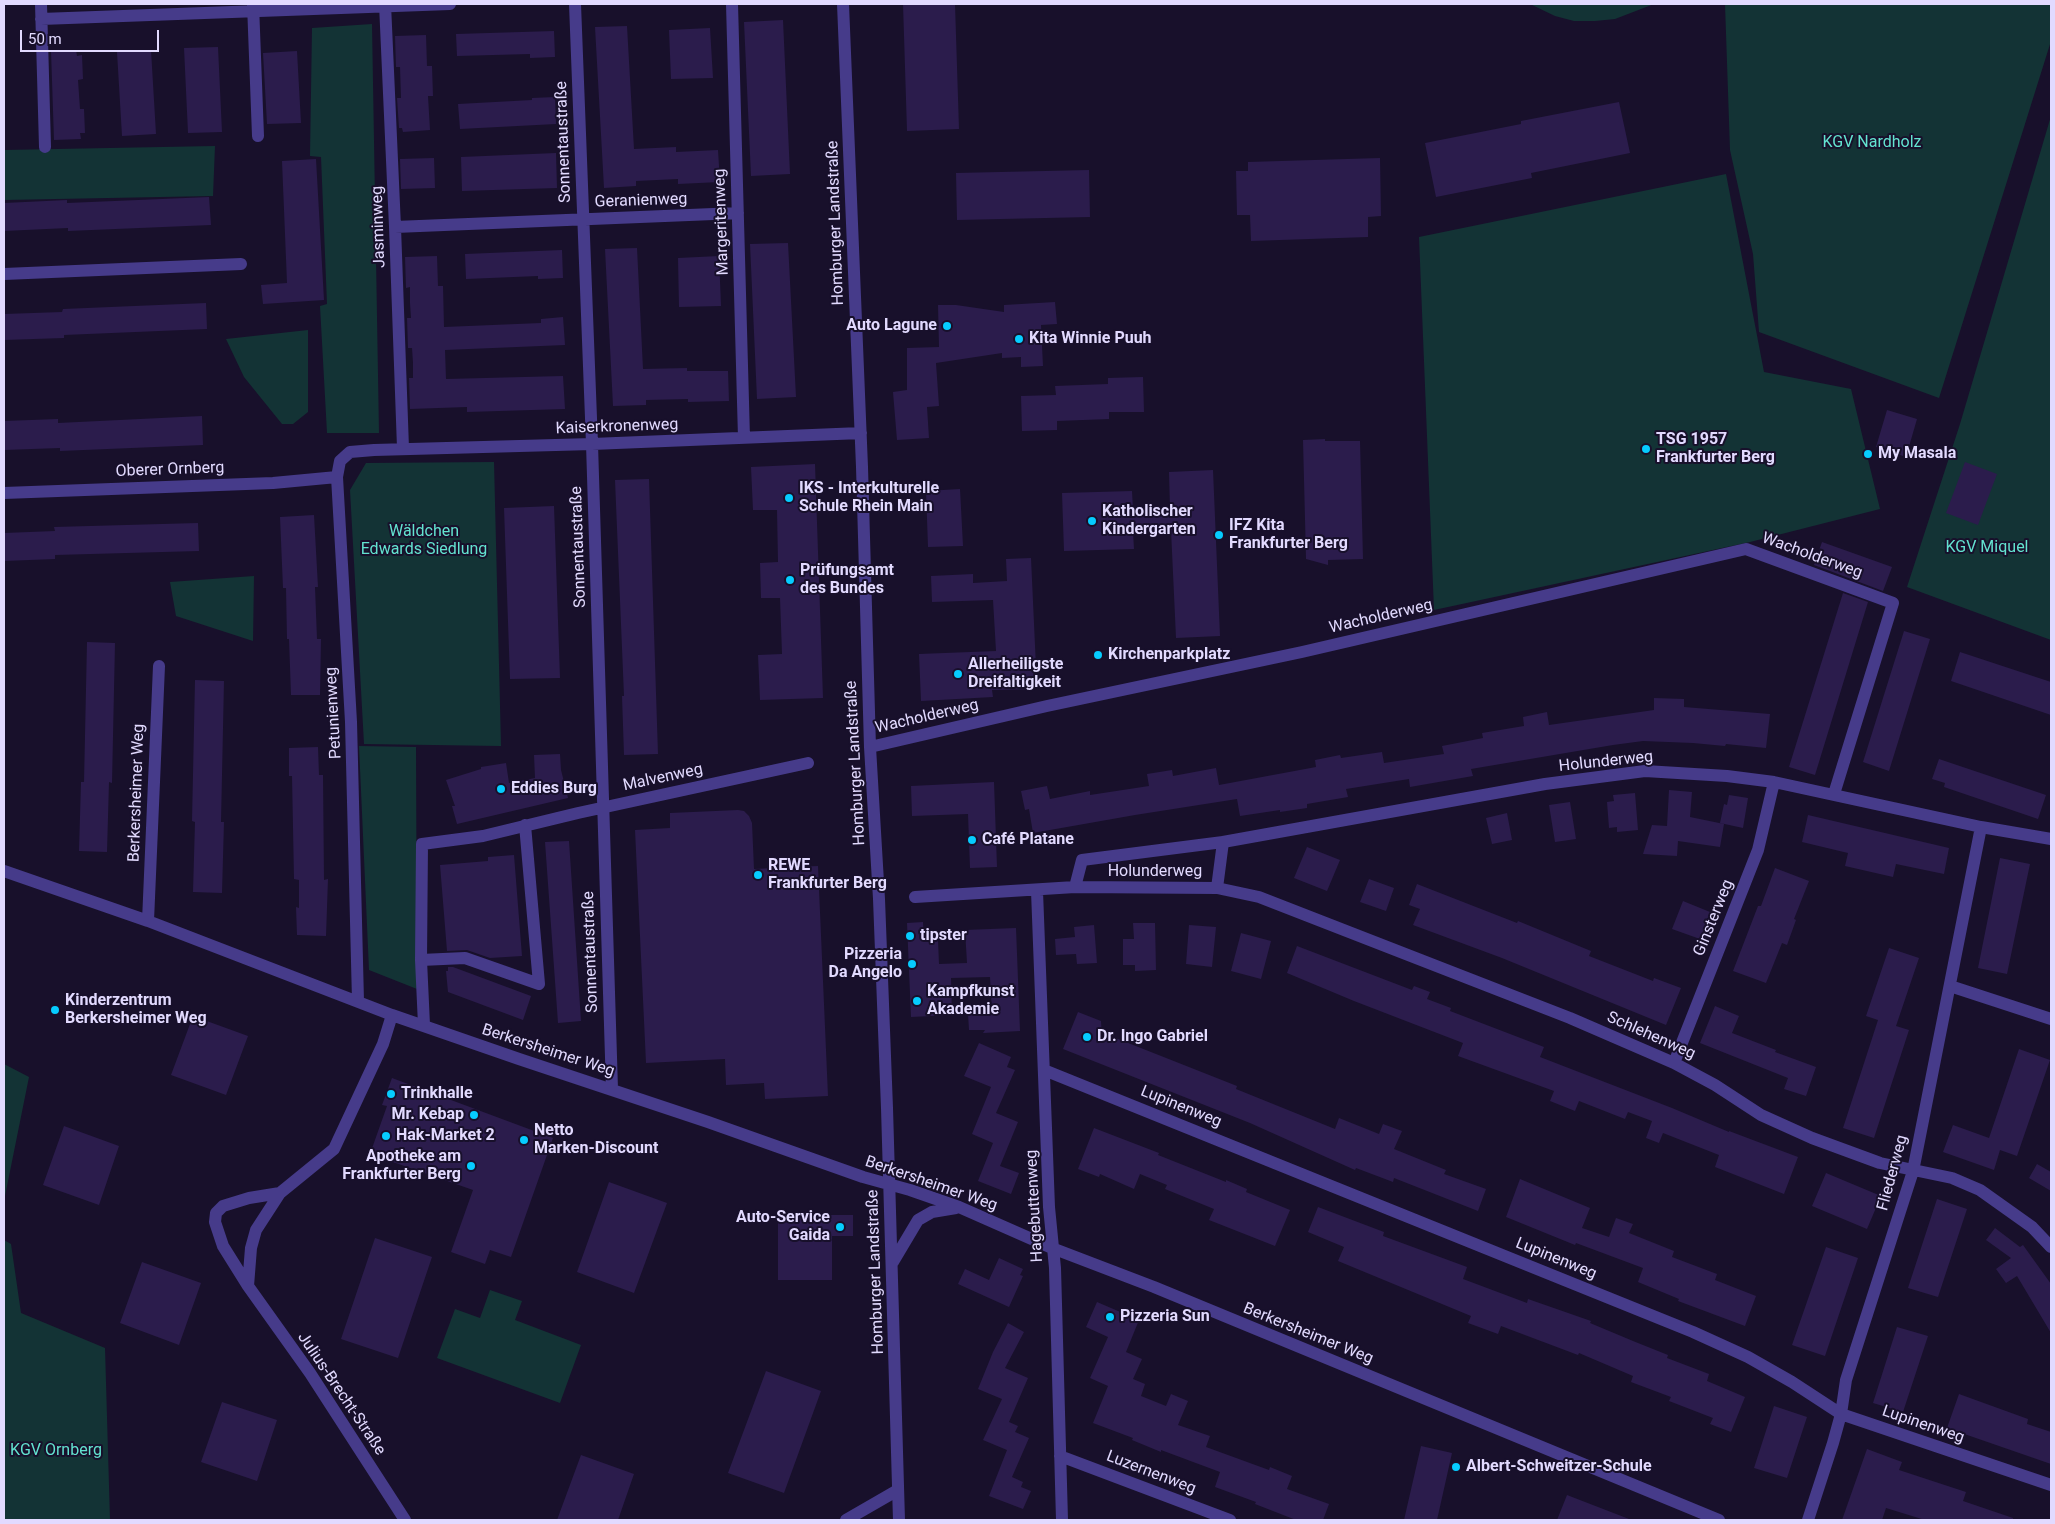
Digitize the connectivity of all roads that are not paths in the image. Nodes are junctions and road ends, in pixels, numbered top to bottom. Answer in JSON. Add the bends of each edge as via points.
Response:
{"nodes":[{"id":1,"x":40,"y":4,"type":"edge"},
{"id":2,"x":450,"y":4,"type":"edge"},
{"id":3,"x":576,"y":4,"type":"edge"},
{"id":4,"x":732,"y":4,"type":"edge"},
{"id":5,"x":843,"y":4,"type":"edge"},
{"id":6,"x":385,"y":5,"type":"edge"},
{"id":7,"x":253,"y":7,"type":"edge"},
{"id":8,"x":41,"y":19,"type":"junction"},
{"id":9,"x":258,"y":136,"type":"dead end"},
{"id":10,"x":45,"y":146,"type":"dead end"},
{"id":11,"x":738,"y":213,"type":"junction"},
{"id":12,"x":583,"y":219,"type":"junction"},
{"id":13,"x":395,"y":227,"type":"junction"},
{"id":14,"x":241,"y":264,"type":"dead end"},
{"id":15,"x":4,"y":274,"type":"edge"},
{"id":16,"x":861,"y":433,"type":"junction"},
{"id":17,"x":744,"y":438,"type":"junction"},
{"id":18,"x":592,"y":444,"type":"junction"},
{"id":19,"x":402,"y":448,"type":"junction"},
{"id":20,"x":374,"y":450,"type":"joint"},
{"id":21,"x":337,"y":477,"type":"junction"},
{"id":22,"x":4,"y":493,"type":"edge"},
{"id":23,"x":159,"y":666,"type":"dead end"},
{"id":24,"x":870,"y":747,"type":"junction"},
{"id":25,"x":808,"y":763,"type":"dead end"},
{"id":26,"x":1774,"y":782,"type":"junction"},
{"id":27,"x":1834,"y":794,"type":"junction"},
{"id":28,"x":603,"y":808,"type":"junction"},
{"id":29,"x":525,"y":825,"type":"junction"},
{"id":30,"x":1981,"y":828,"type":"junction"},
{"id":31,"x":2051,"y":839,"type":"edge"},
{"id":32,"x":1224,"y":842,"type":"junction"},
{"id":33,"x":4,"y":871,"type":"edge"},
{"id":34,"x":1075,"y":887,"type":"junction"},
{"id":35,"x":1217,"y":888,"type":"junction"},
{"id":36,"x":1037,"y":890,"type":"junction"},
{"id":37,"x":915,"y":897,"type":"dead end"},
{"id":38,"x":148,"y":921,"type":"junction"},
{"id":39,"x":421,"y":960,"type":"junction"},
{"id":40,"x":1950,"y":986,"type":"junction"},
{"id":41,"x":358,"y":1001,"type":"junction"},
{"id":42,"x":392,"y":1015,"type":"junction"},
{"id":43,"x":2051,"y":1019,"type":"edge"},
{"id":44,"x":424,"y":1025,"type":"junction"},
{"id":45,"x":1674,"y":1063,"type":"junction"},
{"id":46,"x":1044,"y":1070,"type":"junction"},
{"id":47,"x":612,"y":1089,"type":"junction"},
{"id":48,"x":1913,"y":1171,"type":"junction"},
{"id":49,"x":889,"y":1184,"type":"junction"},
{"id":50,"x":280,"y":1193,"type":"junction"},
{"id":51,"x":959,"y":1207,"type":"junction"},
{"id":52,"x":2051,"y":1247,"type":"edge"},
{"id":53,"x":1052,"y":1248,"type":"junction"},
{"id":54,"x":892,"y":1262,"type":"junction"},
{"id":55,"x":248,"y":1286,"type":"junction"},
{"id":56,"x":1841,"y":1414,"type":"junction"},
{"id":57,"x":1060,"y":1456,"type":"junction"},
{"id":58,"x":2051,"y":1485,"type":"edge"},
{"id":59,"x":898,"y":1490,"type":"junction"},
{"id":60,"x":406,"y":1520,"type":"edge"},
{"id":61,"x":846,"y":1520,"type":"edge"},
{"id":62,"x":899,"y":1520,"type":"edge"},
{"id":63,"x":1062,"y":1520,"type":"edge"},
{"id":64,"x":1230,"y":1520,"type":"edge"},
{"id":65,"x":1719,"y":1520,"type":"edge"},
{"id":66,"x":1808,"y":1520,"type":"edge"}],
"edges":[{"from":1,"to":8,"type":"street"},
{"from":2,"to":6,"type":"street"},
{"from":3,"to":12,"type":"street","name":"Sonnentaustraße"},
{"from":4,"to":11,"type":"street","name":"Margeritenweg"},
{"from":5,"to":16,"type":"street","name":"Homburger Landstraße"},
{"from":6,"to":7,"type":"street"},
{"from":6,"to":13,"type":"street","name":"Jasminweg"},
{"from":7,"to":8,"type":"street"},
{"from":7,"to":9,"type":"street"},
{"from":8,"to":10,"type":"street"},
{"from":11,"to":12,"type":"street","name":"Geranienweg"},
{"from":11,"to":17,"type":"street","name":"Margeritenweg"},
{"from":12,"to":13,"type":"street","name":"Geranienweg"},
{"from":12,"to":18,"type":"street","name":"Sonnentaustraße"},
{"from":13,"to":19,"type":"street","name":"Jasminweg"},
{"from":14,"to":15,"type":"street"},
{"from":16,"to":17,"type":"street","name":"Kaiserkronenweg"},
{"from":16,"to":24,"type":"street","name":"Homburger Landstraße"},
{"from":17,"to":18,"type":"street","name":"Kaiserkronenweg"},
{"from":18,"to":19,"type":"street","name":"Kaiserkronenweg"},
{"from":18,"to":28,"type":"street","name":"Sonnentaustraße"},
{"from":19,"to":20,"type":"street","name":"Kaiserkronenweg"},
{"from":20,"to":21,"type":"street","name":"Petunienweg","via":[[350,452],[340,460]]},
{"from":21,"to":22,"type":"street","name":"Oberer Ornberg","via":[[273,483]]},
{"from":21,"to":41,"type":"street","name":"Petunienweg","via":[[352,722]]},
{"from":23,"to":38,"type":"street","name":"Berkersheimer Weg"},
{"from":24,"to":27,"type":"street","name":"Wacholderweg","via":[[1311,650],[1746,549],[1893,603]]},
{"from":24,"to":49,"type":"street","name":"Homburger Landstraße"},
{"from":25,"to":28,"type":"street","name":"Malvenweg"},
{"from":26,"to":27,"type":"street","name":"Holunderweg"},
{"from":26,"to":32,"type":"street","name":"Holunderweg","via":[[1645,772],[1545,784]]},
{"from":26,"to":45,"type":"street","name":"Ginsterweg","via":[[1758,850]]},
{"from":27,"to":30,"type":"street","name":"Holunderweg"},
{"from":28,"to":29,"type":"street","name":"Malvenweg"},
{"from":28,"to":47,"type":"street","name":"Sonnentaustraße"},
{"from":29,"to":39,"type":"street","name":"Malvenweg","via":[[483,836],[422,844]]},
{"from":29,"to":39,"type":"street","via":[[539,984],[465,958]]},
{"from":30,"to":31,"type":"street","name":"Holunderweg"},
{"from":30,"to":40,"type":"street","name":"Fliederweg"},
{"from":32,"to":34,"type":"street","name":"Holunderweg","via":[[1082,860]]},
{"from":32,"to":35,"type":"street","name":"Holunderweg"},
{"from":33,"to":38,"type":"street","name":"Berkersheimer Weg"},
{"from":34,"to":35,"type":"street","name":"Holunderweg"},
{"from":34,"to":36,"type":"street","name":"Holunderweg"},
{"from":35,"to":45,"type":"street","name":"Schlehenweg","via":[[1259,897],[1570,1018]]},
{"from":36,"to":37,"type":"street","name":"Holunderweg"},
{"from":36,"to":46,"type":"street","name":"Hagebuttenweg"},
{"from":38,"to":41,"type":"street","name":"Berkersheimer Weg"},
{"from":39,"to":44,"type":"street","name":"Malvenweg"},
{"from":40,"to":43,"type":"street"},
{"from":40,"to":48,"type":"street","name":"Fliederweg"},
{"from":41,"to":42,"type":"street","name":"Berkersheimer Weg"},
{"from":42,"to":44,"type":"street","name":"Berkersheimer Weg"},
{"from":42,"to":50,"type":"street","via":[[384,1044],[334,1149]]},
{"from":44,"to":47,"type":"street","name":"Berkersheimer Weg"},
{"from":45,"to":48,"type":"street","name":"Schlehenweg","via":[[1761,1115],[1812,1138],[1880,1163]]},
{"from":46,"to":53,"type":"street","name":"Hagebuttenweg"},
{"from":46,"to":56,"type":"street","name":"Lupinenweg","via":[[1693,1332],[1748,1357]]},
{"from":47,"to":49,"type":"street","name":"Berkersheimer Weg"},
{"from":48,"to":52,"type":"street","name":"Schlehenweg","via":[[1952,1178],[1980,1190],[2032,1227]]},
{"from":48,"to":56,"type":"street","name":"Fliederweg","via":[[1846,1380]]},
{"from":49,"to":51,"type":"street","name":"Berkersheimer Weg"},
{"from":49,"to":54,"type":"street","name":"Homburger Landstraße"},
{"from":50,"to":55,"type":"street","via":[[256,1230]]},
{"from":50,"to":55,"type":"street","name":"Julius-Brecht-Straße","via":[[223,1206],[216,1213],[214,1222],[223,1246]]},
{"from":51,"to":53,"type":"street","name":"Berkersheimer Weg"},
{"from":51,"to":54,"type":"street","via":[[932,1212],[918,1220]]},
{"from":53,"to":57,"type":"street","name":"Hagebuttenweg"},
{"from":53,"to":65,"type":"street","name":"Berkersheimer Weg"},
{"from":54,"to":59,"type":"street","name":"Homburger Landstraße"},
{"from":55,"to":60,"type":"street","name":"Julius-Brecht-Straße","via":[[310,1373]]},
{"from":56,"to":58,"type":"street","name":"Lupinenweg"},
{"from":56,"to":66,"type":"street","name":"Fliederweg"},
{"from":57,"to":63,"type":"street","name":"Hagebuttenweg"},
{"from":57,"to":64,"type":"street","name":"Luzernenweg"},
{"from":59,"to":61,"type":"street"},
{"from":59,"to":62,"type":"street","name":"Homburger Landstraße"}]}
